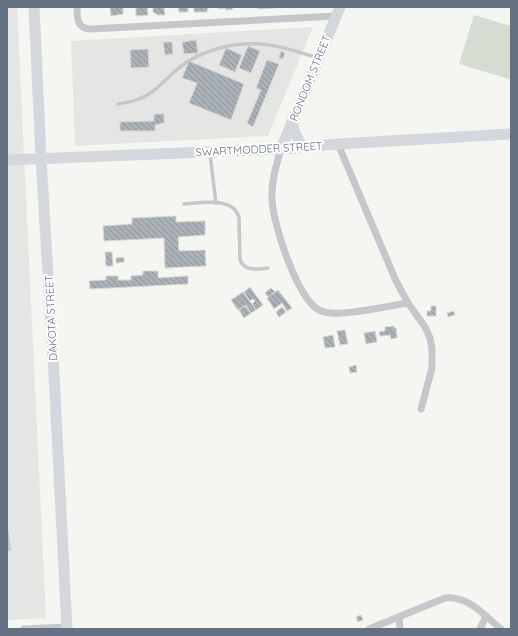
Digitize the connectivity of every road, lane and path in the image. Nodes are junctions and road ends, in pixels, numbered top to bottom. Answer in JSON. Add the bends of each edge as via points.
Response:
{"nodes":[{"id":1,"x":34,"y":7,"type":"edge"},
{"id":2,"x":77,"y":7,"type":"edge"},
{"id":3,"x":338,"y":12,"type":"edge"},
{"id":4,"x":319,"y":58,"type":"junction"},
{"id":5,"x":118,"y":104,"type":"dead end"},
{"id":6,"x":292,"y":122,"type":"junction"},
{"id":7,"x":511,"y":134,"type":"edge"},
{"id":8,"x":338,"y":144,"type":"junction"},
{"id":9,"x":302,"y":147,"type":"junction"},
{"id":10,"x":281,"y":150,"type":"junction"},
{"id":11,"x":210,"y":152,"type":"junction"},
{"id":12,"x":41,"y":158,"type":"junction"},
{"id":13,"x":7,"y":160,"type":"edge"},
{"id":14,"x":216,"y":203,"type":"junction"},
{"id":15,"x":184,"y":204,"type":"dead end"},
{"id":16,"x":268,"y":268,"type":"dead end"},
{"id":17,"x":408,"y":303,"type":"junction"},
{"id":18,"x":421,"y":409,"type":"dead end"},
{"id":19,"x":7,"y":532,"type":"edge"},
{"id":20,"x":9,"y":549,"type":"dead end"},
{"id":21,"x":486,"y":616,"type":"junction"},
{"id":22,"x":399,"y":617,"type":"junction"},
{"id":23,"x":67,"y":628,"type":"edge"},
{"id":24,"x":24,"y":629,"type":"edge"},
{"id":25,"x":44,"y":629,"type":"edge"},
{"id":26,"x":370,"y":629,"type":"edge"},
{"id":27,"x":400,"y":629,"type":"edge"},
{"id":28,"x":480,"y":629,"type":"edge"},
{"id":29,"x":501,"y":629,"type":"edge"}],
"edges":[{"from":1,"to":12,"type":"street","name":"DAKOTA STREET"},
{"from":2,"to":3,"type":"street","via":[[79,24],[87,29]]},
{"from":3,"to":4,"type":"street","name":"RONDOM STREET"},
{"from":4,"to":5,"type":"lane","via":[[261,44],[234,44],[201,54],[188,61],[147,96]]},
{"from":4,"to":6,"type":"street","name":"RONDOM STREET"},
{"from":6,"to":9,"type":"street"},
{"from":6,"to":10,"type":"street","name":"RONDOM STREET"},
{"from":7,"to":8,"type":"street","name":"SWARTMODDER STREET"},
{"from":8,"to":9,"type":"street","name":"SWARTMODDER STREET"},
{"from":8,"to":17,"type":"street","via":[[396,281]]},
{"from":9,"to":10,"type":"street","name":"SWARTMODDER STREET"},
{"from":10,"to":11,"type":"street","name":"SWARTMODDER STREET"},
{"from":10,"to":17,"type":"street","via":[[273,175],[274,214],[292,269],[311,304],[322,312],[342,314]]},
{"from":11,"to":12,"type":"street","name":"SWARTMODDER STREET"},
{"from":11,"to":14,"type":"lane"},
{"from":12,"to":13,"type":"street","name":"SWARTMODDER STREET"},
{"from":12,"to":23,"type":"street","name":"DAKOTA STREET"},
{"from":14,"to":15,"type":"lane"},
{"from":14,"to":16,"type":"lane","via":[[230,205],[238,213],[242,264],[248,269]]},
{"from":17,"to":18,"type":"street","via":[[425,327],[432,348],[432,368]]},
{"from":19,"to":20,"type":"lane"},
{"from":21,"to":22,"type":"street","via":[[470,603],[453,597]]},
{"from":21,"to":28,"type":"street"},
{"from":21,"to":29,"type":"street"},
{"from":22,"to":26,"type":"street"},
{"from":22,"to":27,"type":"street"},
{"from":23,"to":25,"type":"street"},
{"from":24,"to":25,"type":"street"}]}
